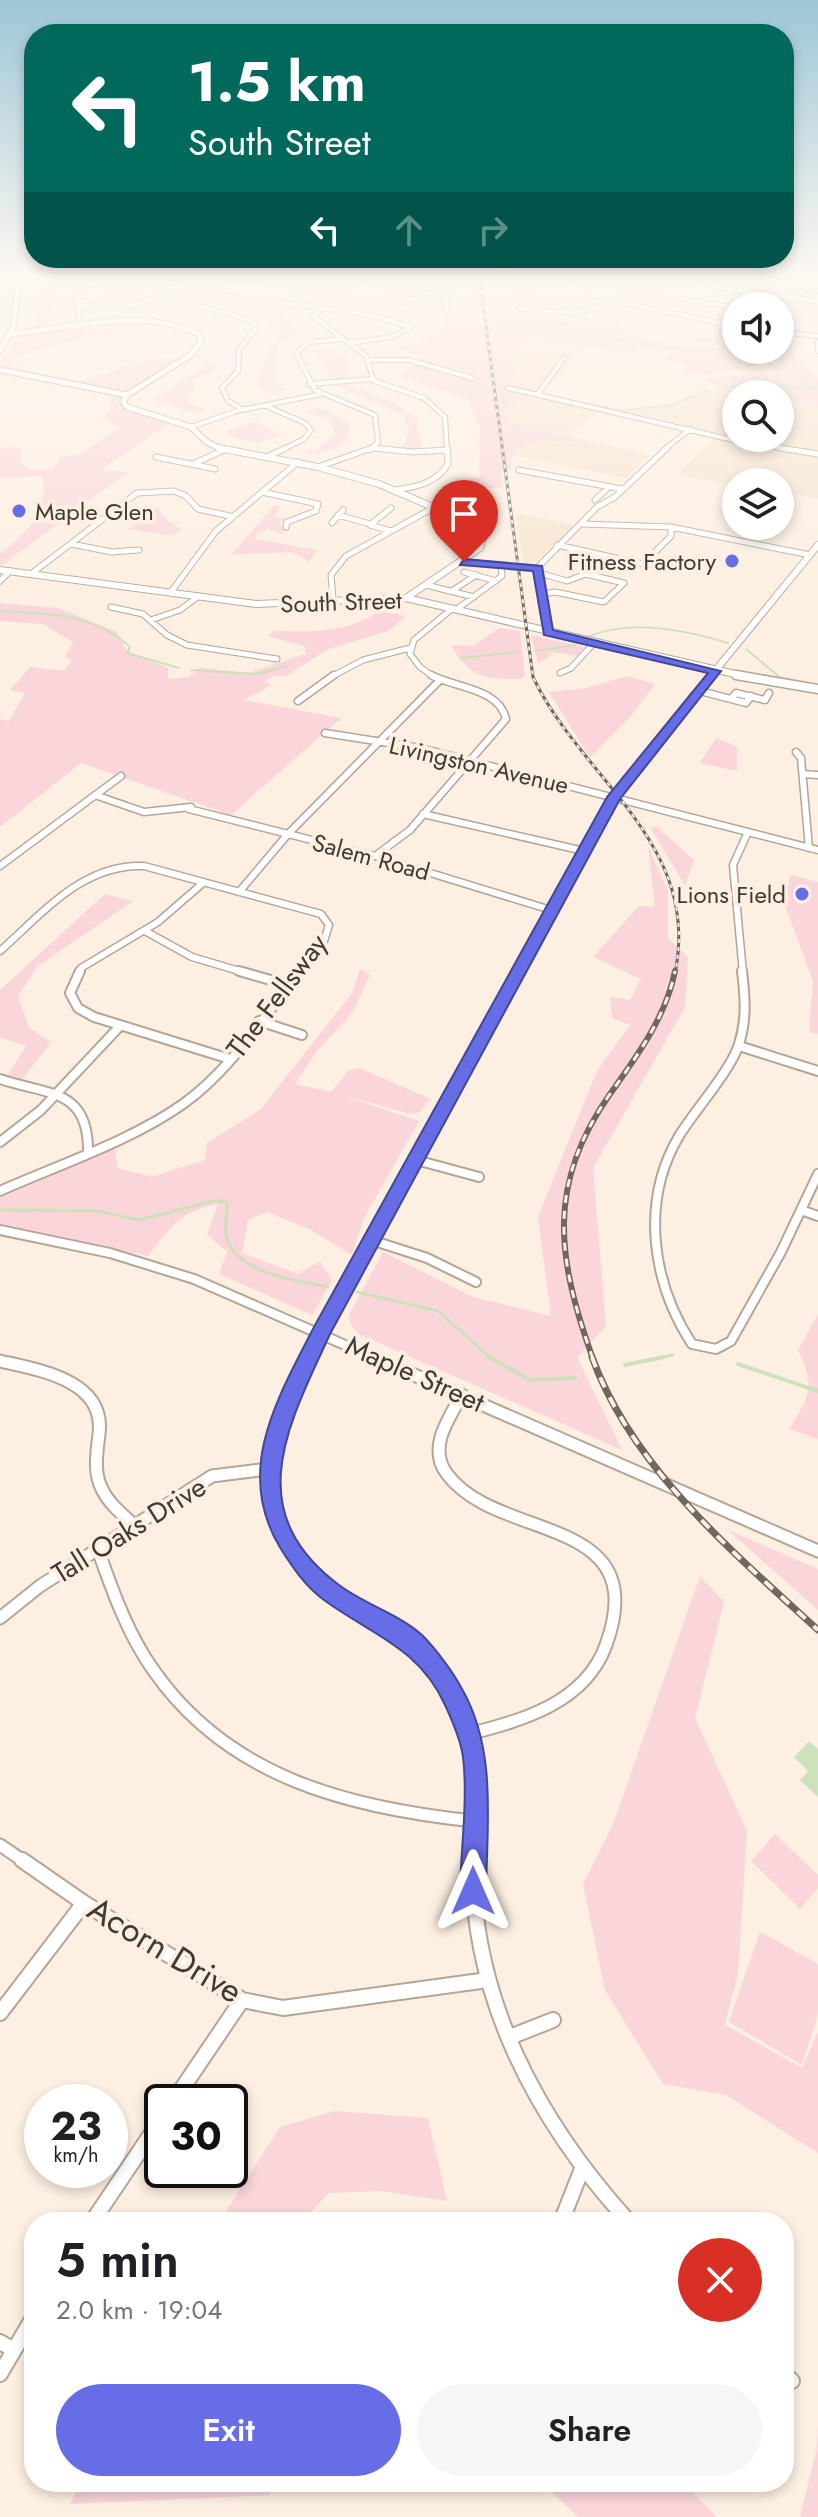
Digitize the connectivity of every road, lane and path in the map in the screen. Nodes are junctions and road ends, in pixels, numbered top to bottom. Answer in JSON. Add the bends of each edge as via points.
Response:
{"nodes":[{"id":1,"x":109,"y":391,"type":"edge"},
{"id":2,"x":133,"y":391,"type":"edge"},
{"id":3,"x":224,"y":391,"type":"edge"},
{"id":4,"x":318,"y":391,"type":"edge"},
{"id":5,"x":406,"y":391,"type":"edge"},
{"id":6,"x":525,"y":391,"type":"edge"},
{"id":7,"x":540,"y":391,"type":"edge"},
{"id":8,"x":321,"y":394,"type":"junction"},
{"id":9,"x":538,"y":394,"type":"junction"},
{"id":10,"x":127,"y":395,"type":"junction"},
{"id":11,"x":266,"y":405,"type":"junction"},
{"id":12,"x":244,"y":410,"type":"junction"},
{"id":13,"x":191,"y":427,"type":"junction"},
{"id":14,"x":690,"y":429,"type":"junction"},
{"id":15,"x":374,"y":448,"type":"junction"},
{"id":16,"x":224,"y":450,"type":"junction"},
{"id":17,"x":448,"y":450,"type":"junction"},
{"id":18,"x":818,"y":454,"type":"edge"},
{"id":19,"x":156,"y":457,"type":"dead end"},
{"id":20,"x":267,"y":457,"type":"junction"},
{"id":21,"x":298,"y":462,"type":"junction"},
{"id":22,"x":195,"y":464,"type":"junction"},
{"id":23,"x":318,"y":467,"type":"junction"},
{"id":24,"x":215,"y":469,"type":"dead end"},
{"id":25,"x":519,"y":470,"type":"dead end"},
{"id":26,"x":609,"y":487,"type":"junction"},
{"id":27,"x":622,"y":489,"type":"junction"},
{"id":28,"x":395,"y":490,"type":"junction"},
{"id":29,"x":262,"y":492,"type":"junction"},
{"id":30,"x":480,"y":497,"type":"dead end"},
{"id":31,"x":595,"y":500,"type":"dead end"},
{"id":32,"x":391,"y":508,"type":"dead end"},
{"id":33,"x":433,"y":508,"type":"junction"},
{"id":34,"x":455,"y":514,"type":"junction"},
{"id":35,"x":230,"y":516,"type":"junction"},
{"id":36,"x":332,"y":523,"type":"dead end"},
{"id":37,"x":370,"y":524,"type":"junction"},
{"id":38,"x":582,"y":524,"type":"junction"},
{"id":39,"x":286,"y":527,"type":"dead end"},
{"id":40,"x":671,"y":527,"type":"junction"},
{"id":41,"x":391,"y":531,"type":"junction"},
{"id":42,"x":71,"y":544,"type":"junction"},
{"id":43,"x":557,"y":545,"type":"junction"},
{"id":44,"x":818,"y":545,"type":"edge"},
{"id":45,"x":139,"y":550,"type":"dead end"},
{"id":46,"x":810,"y":555,"type":"junction"},
{"id":47,"x":464,"y":562,"type":"junction"},
{"id":48,"x":501,"y":566,"type":"junction"},
{"id":49,"x":0,"y":570,"type":"edge"},
{"id":50,"x":10,"y":571,"type":"junction"},
{"id":51,"x":464,"y":572,"type":"dead end"},
{"id":52,"x":31,"y":574,"type":"junction"},
{"id":53,"x":476,"y":575,"type":"junction"},
{"id":54,"x":540,"y":577,"type":"junction"},
{"id":55,"x":0,"y":581,"type":"edge"},
{"id":56,"x":496,"y":581,"type":"junction"},
{"id":57,"x":426,"y":585,"type":"junction"},
{"id":58,"x":452,"y":591,"type":"junction"},
{"id":59,"x":171,"y":592,"type":"junction"},
{"id":60,"x":555,"y":592,"type":"junction"},
{"id":61,"x":543,"y":594,"type":"junction"},
{"id":62,"x":199,"y":596,"type":"junction"},
{"id":63,"x":474,"y":597,"type":"junction"},
{"id":64,"x":406,"y":598,"type":"junction"},
{"id":65,"x":333,"y":600,"type":"junction"},
{"id":66,"x":111,"y":607,"type":"dead end"},
{"id":67,"x":455,"y":609,"type":"junction"},
{"id":68,"x":151,"y":620,"type":"junction"},
{"id":69,"x":548,"y":632,"type":"junction"},
{"id":70,"x":594,"y":643,"type":"junction"},
{"id":71,"x":410,"y":648,"type":"junction"},
{"id":72,"x":277,"y":659,"type":"dead end"},
{"id":73,"x":715,"y":671,"type":"junction"},
{"id":74,"x":560,"y":673,"type":"dead end"},
{"id":75,"x":438,"y":682,"type":"junction"},
{"id":76,"x":818,"y":689,"type":"edge"},
{"id":77,"x":700,"y":691,"type":"junction"},
{"id":78,"x":769,"y":693,"type":"dead end"},
{"id":79,"x":298,"y":701,"type":"dead end"},
{"id":80,"x":325,"y":733,"type":"dead end"},
{"id":81,"x":377,"y":741,"type":"junction"},
{"id":82,"x":796,"y":752,"type":"dead end"},
{"id":83,"x":468,"y":760,"type":"junction"},
{"id":84,"x":803,"y":774,"type":"junction"},
{"id":85,"x":818,"y":775,"type":"edge"},
{"id":86,"x":121,"y":776,"type":"dead end"},
{"id":87,"x":95,"y":795,"type":"junction"},
{"id":88,"x":614,"y":797,"type":"junction"},
{"id":89,"x":423,"y":814,"type":"junction"},
{"id":90,"x":748,"y":832,"type":"junction"},
{"id":91,"x":288,"y":834,"type":"junction"},
{"id":92,"x":809,"y":848,"type":"junction"},
{"id":93,"x":818,"y":850,"type":"edge"},
{"id":94,"x":584,"y":851,"type":"junction"},
{"id":95,"x":375,"y":856,"type":"junction"},
{"id":96,"x":0,"y":866,"type":"edge"},
{"id":97,"x":203,"y":883,"type":"junction"},
{"id":98,"x":239,"y":892,"type":"junction"},
{"id":99,"x":551,"y":910,"type":"junction"},
{"id":100,"x":145,"y":931,"type":"junction"},
{"id":101,"x":0,"y":951,"type":"edge"},
{"id":102,"x":288,"y":985,"type":"junction"},
{"id":103,"x":259,"y":1021,"type":"junction"},
{"id":104,"x":120,"y":1026,"type":"junction"},
{"id":105,"x":302,"y":1035,"type":"dead end"},
{"id":106,"x":739,"y":1046,"type":"junction"},
{"id":107,"x":230,"y":1059,"type":"junction"},
{"id":108,"x":818,"y":1071,"type":"edge"},
{"id":109,"x":0,"y":1079,"type":"edge"},
{"id":110,"x":57,"y":1094,"type":"junction"},
{"id":111,"x":0,"y":1142,"type":"edge"},
{"id":112,"x":88,"y":1150,"type":"junction"},
{"id":113,"x":416,"y":1160,"type":"junction"},
{"id":114,"x":818,"y":1174,"type":"edge"},
{"id":115,"x":479,"y":1177,"type":"dead end"},
{"id":116,"x":0,"y":1191,"type":"edge"},
{"id":117,"x":801,"y":1210,"type":"junction"},
{"id":118,"x":818,"y":1216,"type":"edge"},
{"id":119,"x":0,"y":1230,"type":"edge"},
{"id":120,"x":371,"y":1240,"type":"junction"},
{"id":121,"x":476,"y":1282,"type":"dead end"},
{"id":122,"x":321,"y":1333,"type":"junction"},
{"id":123,"x":0,"y":1361,"type":"edge"},
{"id":124,"x":462,"y":1395,"type":"junction"},
{"id":125,"x":268,"y":1469,"type":"junction"},
{"id":126,"x":135,"y":1526,"type":"junction"},
{"id":127,"x":98,"y":1550,"type":"junction"},
{"id":128,"x":818,"y":1551,"type":"edge"},
{"id":129,"x":0,"y":1618,"type":"edge"},
{"id":130,"x":469,"y":1734,"type":"junction"},
{"id":131,"x":473,"y":1821,"type":"junction"},
{"id":132,"x":0,"y":1845,"type":"edge"},
{"id":133,"x":84,"y":1903,"type":"junction"},
{"id":134,"x":488,"y":1980,"type":"junction"},
{"id":135,"x":242,"y":2000,"type":"junction"},
{"id":136,"x":0,"y":2013,"type":"edge"},
{"id":137,"x":553,"y":2020,"type":"dead end"},
{"id":138,"x":510,"y":2037,"type":"junction"},
{"id":139,"x":185,"y":2084,"type":"edge"},
{"id":140,"x":144,"y":2145,"type":"edge"},
{"id":141,"x":582,"y":2169,"type":"junction"},
{"id":142,"x":99,"y":2212,"type":"edge"},
{"id":143,"x":565,"y":2212,"type":"edge"},
{"id":144,"x":620,"y":2212,"type":"edge"},
{"id":145,"x":24,"y":2327,"type":"edge"},
{"id":146,"x":7,"y":2346,"type":"edge"},
{"id":147,"x":0,"y":2374,"type":"edge"}],
"edges":[{"from":1,"to":10,"type":"street"},
{"from":2,"to":10,"type":"street"},
{"from":3,"to":12,"type":"street","via":[[228,401]]},
{"from":4,"to":8,"type":"street"},
{"from":5,"to":17,"type":"street","via":[[440,409]]},
{"from":6,"to":9,"type":"street"},
{"from":7,"to":9,"type":"street"},
{"from":8,"to":11,"type":"street"},
{"from":8,"to":15,"type":"street","via":[[375,415]]},
{"from":9,"to":14,"type":"street"},
{"from":10,"to":13,"type":"street","via":[[123,402],[129,408]]},
{"from":11,"to":12,"type":"street"},
{"from":11,"to":20,"type":"street","via":[[311,430],[304,439]]},
{"from":12,"to":13,"type":"street"},
{"from":13,"to":16,"type":"street"},
{"from":14,"to":18,"type":"street"},
{"from":14,"to":27,"type":"street"},
{"from":15,"to":17,"type":"street"},
{"from":15,"to":23,"type":"street"},
{"from":16,"to":20,"type":"street"},
{"from":16,"to":22,"type":"street"},
{"from":17,"to":28,"type":"street","via":[[448,464],[439,476]]},
{"from":19,"to":22,"type":"street"},
{"from":20,"to":21,"type":"street"},
{"from":21,"to":23,"type":"street"},
{"from":21,"to":29,"type":"street"},
{"from":22,"to":24,"type":"street"},
{"from":23,"to":28,"type":"street"},
{"from":25,"to":26,"type":"street","via":[[542,474],[545,481],[567,479]]},
{"from":26,"to":27,"type":"street"},
{"from":26,"to":31,"type":"street"},
{"from":27,"to":38,"type":"street"},
{"from":28,"to":33,"type":"street"},
{"from":29,"to":35,"type":"street"},
{"from":29,"to":39,"type":"street","via":[[318,504],[316,511]]},
{"from":30,"to":34,"type":"street"},
{"from":32,"to":37,"type":"street"},
{"from":33,"to":34,"type":"street"},
{"from":33,"to":41,"type":"street"},
{"from":34,"to":47,"type":"street","via":[[475,525],[483,538]]},
{"from":35,"to":42,"type":"street","via":[[198,509],[180,493],[146,491],[129,496]]},
{"from":35,"to":59,"type":"street"},
{"from":36,"to":37,"type":"street","via":[[341,513]]},
{"from":37,"to":41,"type":"street"},
{"from":38,"to":40,"type":"street"},
{"from":38,"to":43,"type":"street"},
{"from":40,"to":43,"type":"street","via":[[671,536],[643,564]]},
{"from":40,"to":46,"type":"street"},
{"from":41,"to":65,"type":"street","via":[[339,562],[329,582]]},
{"from":42,"to":45,"type":"street","via":[[112,552]]},
{"from":42,"to":52,"type":"street"},
{"from":43,"to":54,"type":"street"},
{"from":44,"to":46,"type":"street"},
{"from":46,"to":73,"type":"street"},
{"from":47,"to":48,"type":"street"},
{"from":47,"to":57,"type":"street"},
{"from":48,"to":54,"type":"street"},
{"from":48,"to":56,"type":"street","via":[[503,575]]},
{"from":49,"to":50,"type":"street","name":"South Street"},
{"from":50,"to":52,"type":"street","name":"South Street"},
{"from":50,"to":55,"type":"street"},
{"from":51,"to":53,"type":"street"},
{"from":52,"to":59,"type":"street","name":"South Street"},
{"from":53,"to":56,"type":"street"},
{"from":53,"to":58,"type":"street"},
{"from":54,"to":60,"type":"street"},
{"from":54,"to":60,"type":"street","via":[[570,581],[584,574],[624,583],[604,602]]},
{"from":54,"to":61,"type":"street"},
{"from":56,"to":63,"type":"street"},
{"from":57,"to":58,"type":"street"},
{"from":57,"to":64,"type":"street"},
{"from":58,"to":63,"type":"street"},
{"from":59,"to":62,"type":"street","name":"South Street"},
{"from":60,"to":61,"type":"street"},
{"from":61,"to":69,"type":"street"},
{"from":62,"to":65,"type":"street","name":"South Street","via":[[267,604]]},
{"from":62,"to":68,"type":"street","via":[[180,610]]},
{"from":63,"to":67,"type":"street"},
{"from":64,"to":65,"type":"street","name":"South Street"},
{"from":64,"to":67,"type":"street","name":"South Street"},
{"from":66,"to":68,"type":"street"},
{"from":67,"to":69,"type":"street","name":"South Street"},
{"from":67,"to":71,"type":"street"},
{"from":68,"to":72,"type":"street","via":[[187,645]]},
{"from":69,"to":70,"type":"street","name":"South Street"},
{"from":70,"to":73,"type":"street","name":"South Street"},
{"from":70,"to":74,"type":"street"},
{"from":71,"to":75,"type":"street","via":[[414,664]]},
{"from":71,"to":79,"type":"street","via":[[346,664]]},
{"from":73,"to":76,"type":"street","name":"South Street"},
{"from":73,"to":77,"type":"street"},
{"from":75,"to":81,"type":"street"},
{"from":75,"to":83,"type":"street","via":[[488,695],[506,711],[503,724]]},
{"from":77,"to":78,"type":"street","via":[[746,703],[751,696],[765,700]]},
{"from":77,"to":88,"type":"street"},
{"from":80,"to":81,"type":"street","name":"Livingston Avenue"},
{"from":81,"to":83,"type":"street","name":"Livingston Avenue"},
{"from":81,"to":91,"type":"street"},
{"from":82,"to":84,"type":"street"},
{"from":83,"to":88,"type":"street","name":"Livingston Avenue"},
{"from":83,"to":89,"type":"street"},
{"from":84,"to":85,"type":"street"},
{"from":84,"to":92,"type":"street"},
{"from":86,"to":87,"type":"street"},
{"from":87,"to":91,"type":"street","name":"Salem Road","via":[[144,812],[191,807]]},
{"from":87,"to":96,"type":"street"},
{"from":88,"to":90,"type":"street","name":"Livingston Avenue"},
{"from":88,"to":94,"type":"street"},
{"from":89,"to":94,"type":"street"},
{"from":89,"to":95,"type":"street"},
{"from":90,"to":92,"type":"street","name":"Livingston Avenue"},
{"from":90,"to":106,"type":"street","via":[[733,865],[746,1010]]},
{"from":91,"to":95,"type":"street","name":"Salem Road"},
{"from":91,"to":98,"type":"street"},
{"from":92,"to":93,"type":"street","name":"Livingston Avenue"},
{"from":94,"to":99,"type":"street"},
{"from":95,"to":99,"type":"street","name":"Salem Road"},
{"from":97,"to":98,"type":"street","name":"The Fellsway"},
{"from":97,"to":100,"type":"street"},
{"from":97,"to":101,"type":"street","name":"The Fellsway","via":[[136,864],[108,866]]},
{"from":98,"to":102,"type":"street","name":"The Fellsway","via":[[326,916],[327,936]]},
{"from":99,"to":113,"type":"street"},
{"from":100,"to":102,"type":"street","via":[[202,960]]},
{"from":100,"to":104,"type":"street","via":[[90,961],[70,987],[78,1008]]},
{"from":102,"to":103,"type":"street","name":"The Fellsway"},
{"from":103,"to":105,"type":"street"},
{"from":103,"to":107,"type":"street","name":"The Fellsway"},
{"from":104,"to":107,"type":"street"},
{"from":104,"to":110,"type":"street"},
{"from":106,"to":108,"type":"street"},
{"from":106,"to":117,"type":"street","via":[[671,1153],[656,1204],[663,1289],[684,1336],[700,1348],[727,1345]]},
{"from":107,"to":112,"type":"street","name":"The Fellsway","via":[[185,1103]]},
{"from":109,"to":110,"type":"street"},
{"from":110,"to":111,"type":"street"},
{"from":110,"to":112,"type":"street","via":[[85,1115]]},
{"from":112,"to":116,"type":"street","name":"The Fellsway"},
{"from":113,"to":115,"type":"street"},
{"from":113,"to":120,"type":"street"},
{"from":114,"to":117,"type":"street"},
{"from":117,"to":118,"type":"street"},
{"from":119,"to":122,"type":"street","name":"Maple Street","via":[[150,1265]]},
{"from":120,"to":121,"type":"street","via":[[427,1258]]},
{"from":120,"to":122,"type":"street"},
{"from":122,"to":124,"type":"street","name":"Maple Street"},
{"from":122,"to":125,"type":"street","via":[[279,1425]]},
{"from":123,"to":126,"type":"street","via":[[47,1373],[93,1401],[100,1419],[94,1455],[97,1481],[110,1504]]},
{"from":124,"to":128,"type":"street","name":"Maple Street"},
{"from":124,"to":130,"type":"street","via":[[438,1442],[440,1462],[450,1479],[472,1496],[578,1540],[605,1566],[616,1599],[606,1645],[574,1691],[537,1715]]},
{"from":125,"to":126,"type":"street","name":"Tall Oaks Drive","via":[[212,1476]]},
{"from":125,"to":130,"type":"street","via":[[277,1521],[304,1566],[330,1592],[413,1642],[446,1683]]},
{"from":126,"to":127,"type":"street","name":"Tall Oaks Drive"},
{"from":127,"to":129,"type":"street","name":"Tall Oaks Drive"},
{"from":127,"to":131,"type":"street","via":[[133,1640],[178,1706],[201,1728],[274,1777],[305,1789],[381,1811]]},
{"from":130,"to":131,"type":"street","via":[[477,1786]]},
{"from":131,"to":134,"type":"street","via":[[474,1911]]},
{"from":132,"to":133,"type":"street","name":"Acorn Drive"},
{"from":133,"to":135,"type":"street","name":"Acorn Drive"},
{"from":133,"to":136,"type":"street"},
{"from":134,"to":135,"type":"street","name":"Acorn Drive","via":[[283,2008]]},
{"from":134,"to":138,"type":"street"},
{"from":135,"to":139,"type":"street"},
{"from":137,"to":138,"type":"street"},
{"from":138,"to":141,"type":"street","via":[[544,2108]]},
{"from":140,"to":142,"type":"street"},
{"from":141,"to":143,"type":"street"},
{"from":141,"to":144,"type":"street"},
{"from":145,"to":146,"type":"street"},
{"from":146,"to":147,"type":"street"}]}
